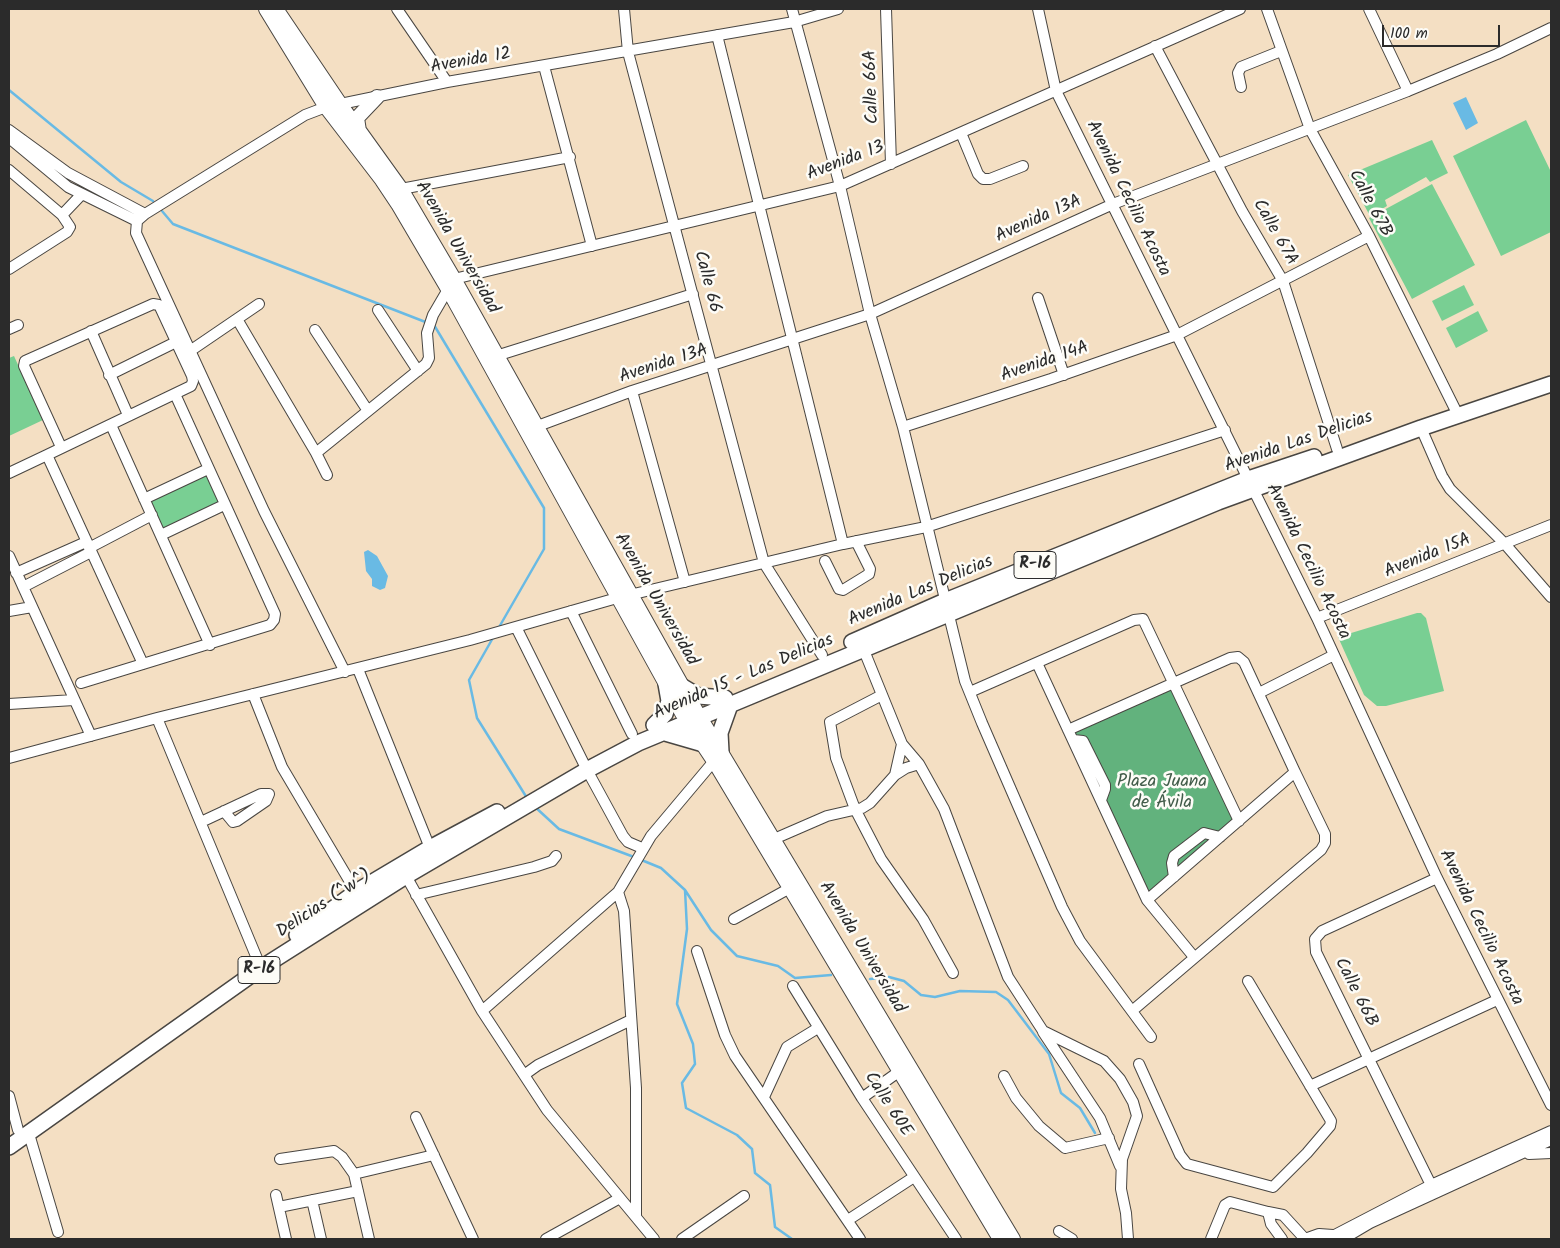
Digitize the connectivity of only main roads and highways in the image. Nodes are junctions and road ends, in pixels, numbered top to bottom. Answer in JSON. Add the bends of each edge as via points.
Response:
{"nodes":[{"id":1,"x":1551,"y":374,"type":"edge"},
{"id":2,"x":1551,"y":384,"type":"edge"},
{"id":3,"x":1251,"y":485,"type":"junction"},
{"id":4,"x":946,"y":608,"type":"junction"},
{"id":5,"x":666,"y":684,"type":"road end"},
{"id":6,"x":683,"y":687,"type":"road end"},
{"id":7,"x":727,"y":701,"type":"junction"},
{"id":8,"x":658,"y":729,"type":"junction"},
{"id":9,"x":700,"y":743,"type":"road end"},
{"id":10,"x":717,"y":757,"type":"road end"},
{"id":11,"x":585,"y":767,"type":"junction"},
{"id":12,"x":519,"y":806,"type":"junction"},
{"id":13,"x":259,"y":966,"type":"junction"},
{"id":14,"x":19,"y":1133,"type":"edge"},
{"id":15,"x":9,"y":1147,"type":"edge"}],
"edges":[{"from":1,"to":3,"type":"main road","name":"Avenida Las Delicias","number":"R-16","via":[[1337,449]]},
{"from":2,"to":3,"type":"main road","number":"R-16"},
{"from":3,"to":4,"type":"main road","name":"Avenida Las Delicias","number":"R-16"},
{"from":4,"to":7,"type":"main road","name":"Avenida 15 - Las Delicias","number":"R-16","via":[[863,648]]},
{"from":4,"to":7,"type":"main road","name":"Avenida Las Delicias","number":"R-16","via":[[822,655]]},
{"from":5,"to":8,"type":"main road","via":[[669,701]]},
{"from":6,"to":7,"type":"main road","via":[[698,696]]},
{"from":7,"to":8,"type":"main road","name":"Avenida Las Delicias","number":"R-16"},
{"from":7,"to":10,"type":"main road"},
{"from":8,"to":9,"type":"main road"},
{"from":8,"to":11,"type":"main road","name":"Avenida 15 - Las Delicias","number":"R-16"},
{"from":8,"to":11,"type":"main road","name":"Avenida Las Delicias","number":"R-16","via":[[632,734]]},
{"from":11,"to":12,"type":"main road","name":"Avenida Las Delicias","number":"R-16"},
{"from":12,"to":13,"type":"main road","name":"Delicias (^w^)","number":"R-16"},
{"from":12,"to":13,"type":"main road","name":"Delicias (^w^)","number":"R-16","via":[[430,848],[356,892]]},
{"from":13,"to":14,"type":"main road","name":"Delicias (^w^)","number":"R-16"},
{"from":14,"to":15,"type":"main road","name":"Delicias (^w^)","number":"R-16"}]}
